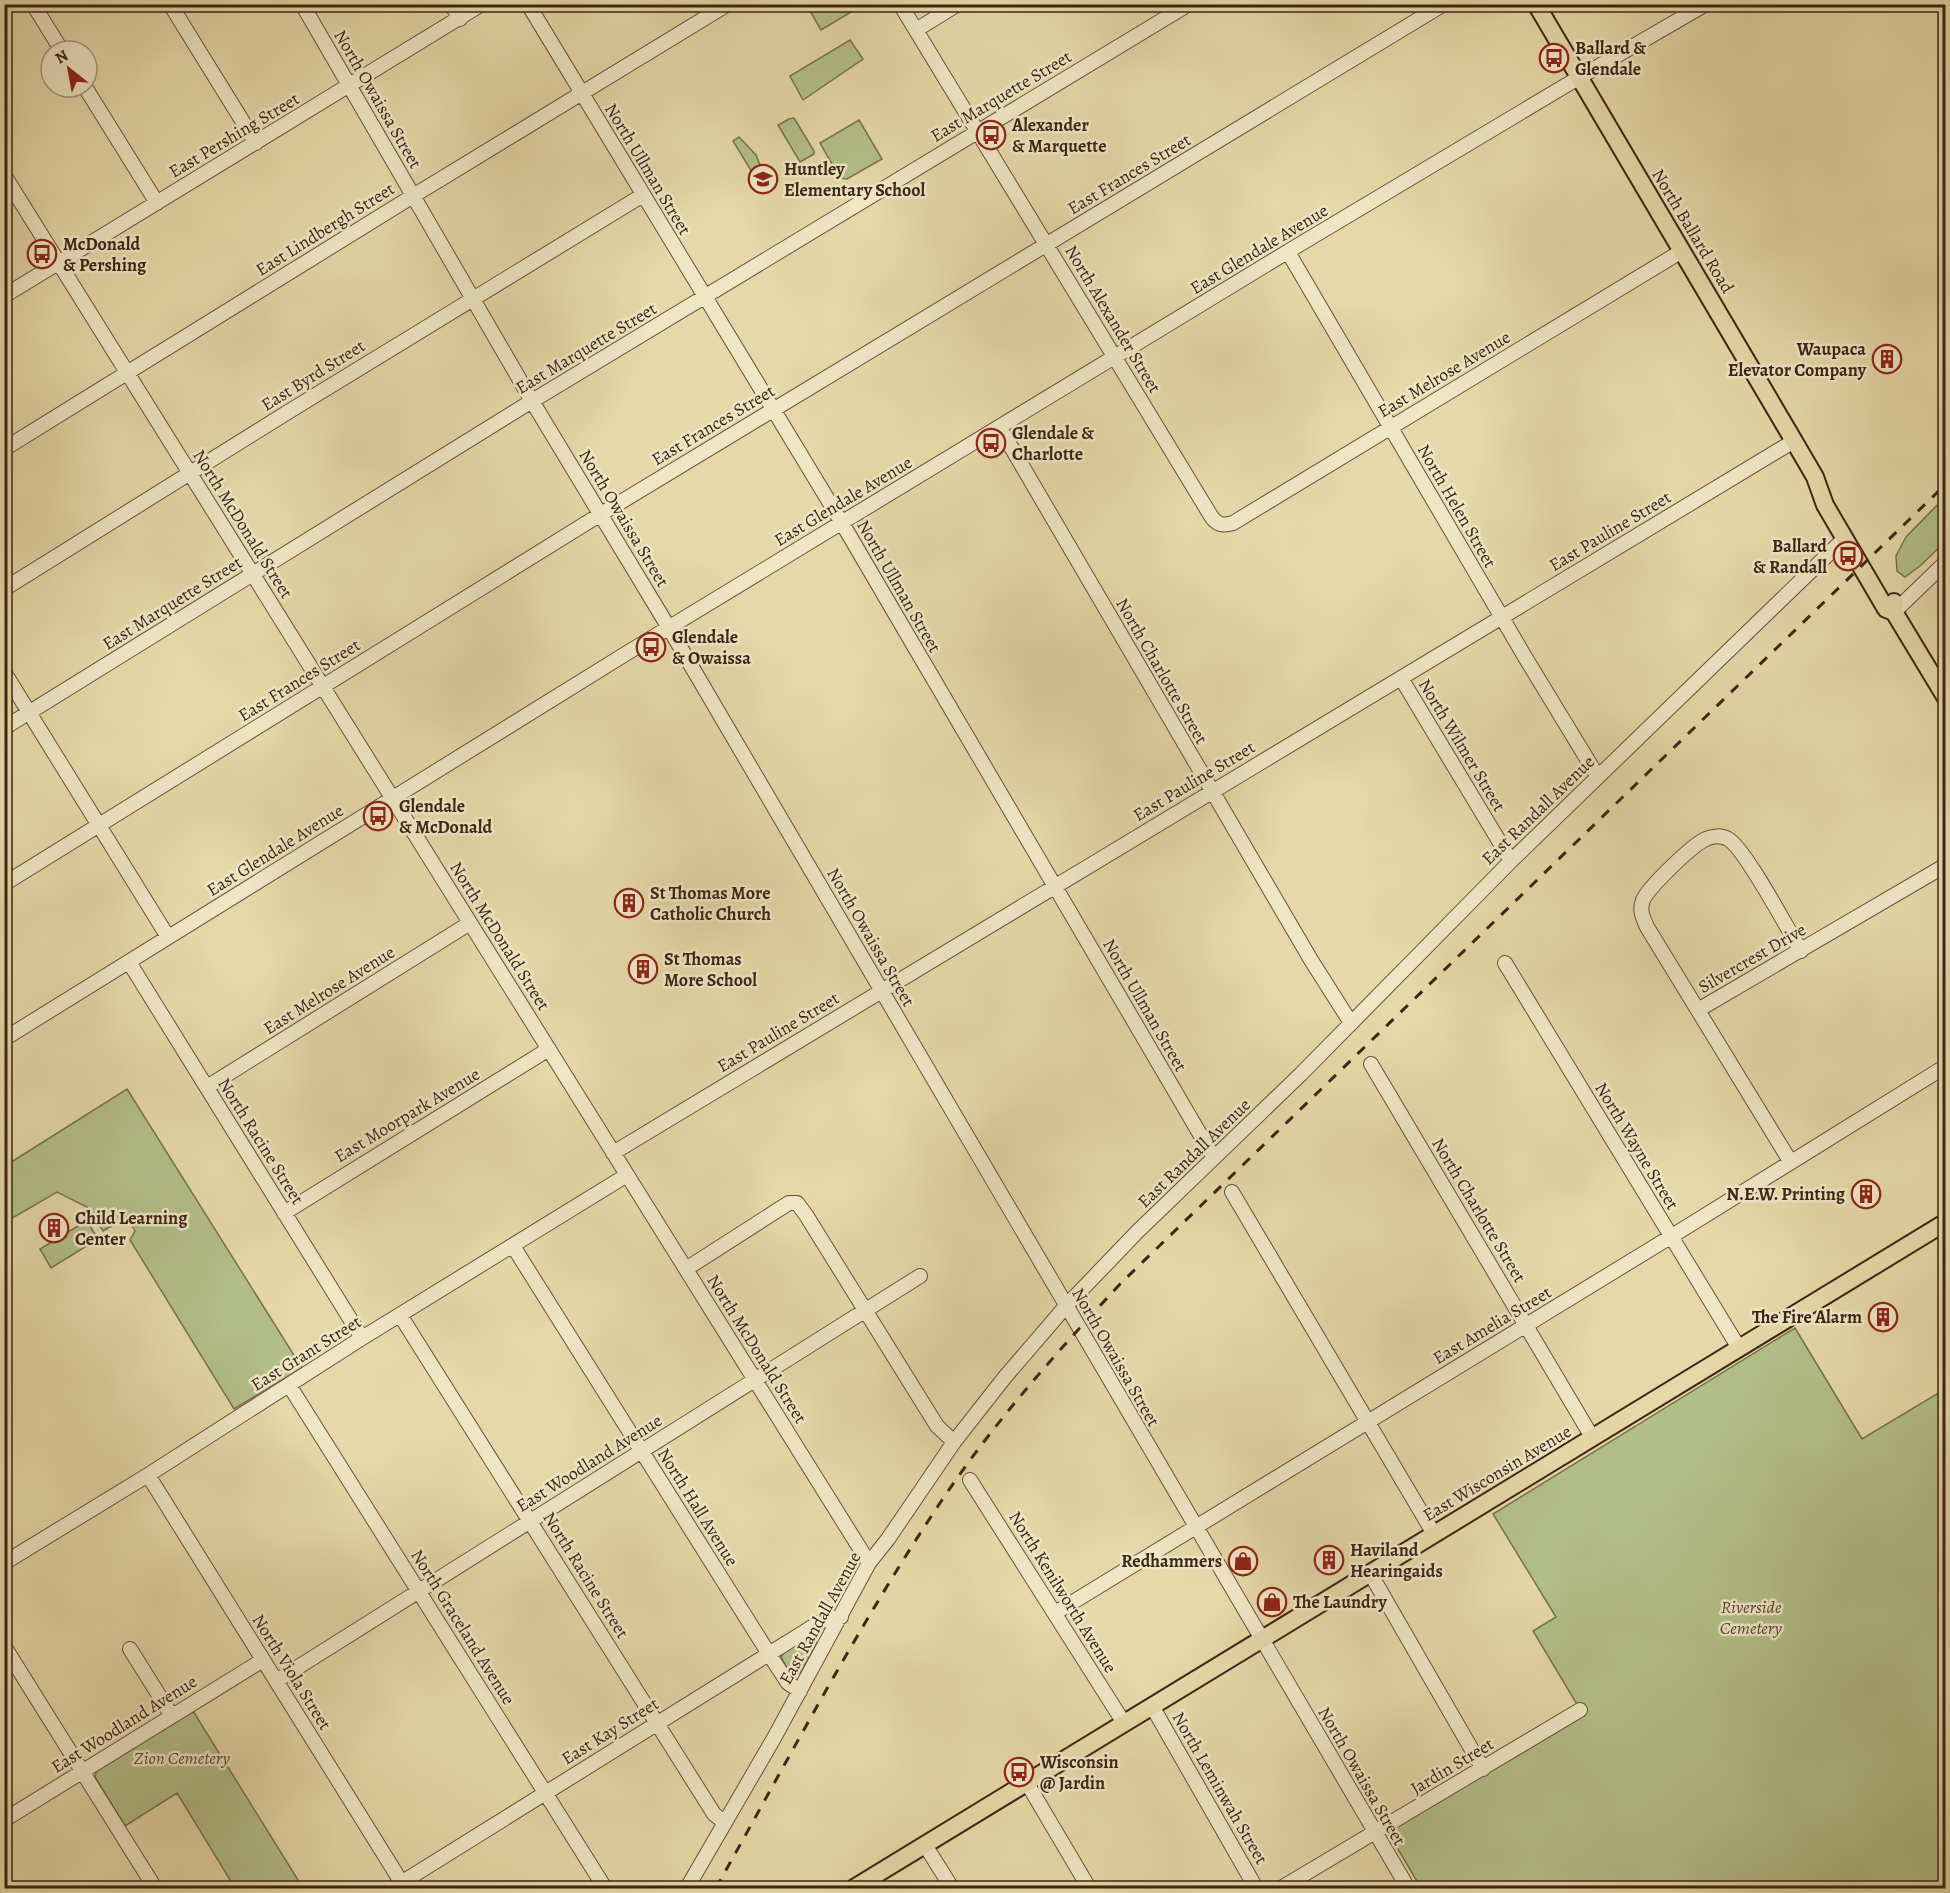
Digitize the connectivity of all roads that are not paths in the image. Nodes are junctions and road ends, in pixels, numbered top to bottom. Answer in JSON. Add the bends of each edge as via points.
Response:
{"nodes":[{"id":1,"x":33,"y":4,"type":"edge"},
{"id":2,"x":170,"y":4,"type":"edge"},
{"id":3,"x":302,"y":4,"type":"edge"},
{"id":4,"x":451,"y":4,"type":"edge"},
{"id":5,"x":482,"y":4,"type":"edge"},
{"id":6,"x":528,"y":4,"type":"edge"},
{"id":7,"x":728,"y":4,"type":"edge"},
{"id":8,"x":900,"y":4,"type":"edge"},
{"id":9,"x":958,"y":4,"type":"edge"},
{"id":10,"x":1189,"y":4,"type":"edge"},
{"id":11,"x":1444,"y":4,"type":"edge"},
{"id":12,"x":1536,"y":4,"type":"edge"},
{"id":13,"x":1706,"y":4,"type":"edge"},
{"id":14,"x":460,"y":19,"type":"junction"},
{"id":15,"x":916,"y":30,"type":"junction"},
{"id":16,"x":55,"y":39,"type":"edge"},
{"id":17,"x":1580,"y":77,"type":"junction"},
{"id":18,"x":349,"y":85,"type":"junction"},
{"id":19,"x":581,"y":94,"type":"junction"},
{"id":20,"x":92,"y":99,"type":"edge"},
{"id":21,"x":978,"y":132,"type":"junction"},
{"id":22,"x":256,"y":143,"type":"junction"},
{"id":23,"x":4,"y":175,"type":"edge"},
{"id":24,"x":643,"y":195,"type":"junction"},
{"id":25,"x":413,"y":196,"type":"junction"},
{"id":26,"x":157,"y":203,"type":"junction"},
{"id":27,"x":1047,"y":244,"type":"junction"},
{"id":28,"x":1682,"y":251,"type":"junction"},
{"id":29,"x":1288,"y":252,"type":"junction"},
{"id":30,"x":59,"y":263,"type":"junction"},
{"id":31,"x":4,"y":297,"type":"edge"},
{"id":32,"x":473,"y":298,"type":"junction"},
{"id":33,"x":704,"y":298,"type":"junction"},
{"id":34,"x":1116,"y":358,"type":"junction"},
{"id":35,"x":127,"y":372,"type":"junction"},
{"id":36,"x":532,"y":401,"type":"junction"},
{"id":37,"x":773,"y":410,"type":"junction"},
{"id":38,"x":1000,"y":428,"type":"junction"},
{"id":39,"x":1390,"y":428,"type":"junction"},
{"id":40,"x":1794,"y":441,"type":"junction"},
{"id":41,"x":4,"y":449,"type":"edge"},
{"id":42,"x":190,"y":473,"type":"junction"},
{"id":43,"x":1815,"y":477,"type":"junction"},
{"id":44,"x":601,"y":514,"type":"junction"},
{"id":45,"x":842,"y":523,"type":"junction"},
{"id":46,"x":1223,"y":525,"type":"joint"},
{"id":47,"x":1844,"y":539,"type":"junction"},
{"id":48,"x":1946,"y":562,"type":"edge"},
{"id":49,"x":253,"y":574,"type":"junction"},
{"id":50,"x":4,"y":589,"type":"edge"},
{"id":51,"x":1894,"y":612,"type":"junction"},
{"id":52,"x":1502,"y":617,"type":"junction"},
{"id":53,"x":669,"y":628,"type":"junction"},
{"id":54,"x":4,"y":672,"type":"edge"},
{"id":55,"x":1401,"y":678,"type":"junction"},
{"id":56,"x":323,"y":686,"type":"junction"},
{"id":57,"x":1946,"y":698,"type":"edge"},
{"id":58,"x":30,"y":712,"type":"junction"},
{"id":59,"x":4,"y":728,"type":"edge"},
{"id":60,"x":1598,"y":777,"type":"junction"},
{"id":61,"x":1212,"y":791,"type":"junction"},
{"id":62,"x":393,"y":798,"type":"junction"},
{"id":63,"x":99,"y":825,"type":"junction"},
{"id":64,"x":1511,"y":861,"type":"junction"},
{"id":65,"x":1946,"y":865,"type":"edge"},
{"id":66,"x":4,"y":884,"type":"edge"},
{"id":67,"x":1053,"y":886,"type":"junction"},
{"id":68,"x":470,"y":923,"type":"junction"},
{"id":69,"x":168,"y":937,"type":"junction"},
{"id":70,"x":1801,"y":951,"type":"junction"},
{"id":71,"x":129,"y":962,"type":"junction"},
{"id":72,"x":1505,"y":963,"type":"dead end"},
{"id":73,"x":881,"y":990,"type":"junction"},
{"id":74,"x":1698,"y":1010,"type":"junction"},
{"id":75,"x":1351,"y":1023,"type":"junction"},
{"id":76,"x":4,"y":1039,"type":"edge"},
{"id":77,"x":549,"y":1049,"type":"junction"},
{"id":78,"x":1371,"y":1064,"type":"dead end"},
{"id":79,"x":1946,"y":1066,"type":"edge"},
{"id":80,"x":207,"y":1087,"type":"junction"},
{"id":81,"x":613,"y":1153,"type":"junction"},
{"id":82,"x":1215,"y":1158,"type":"junction"},
{"id":83,"x":1790,"y":1161,"type":"junction"},
{"id":84,"x":627,"y":1175,"type":"junction"},
{"id":85,"x":1232,"y":1192,"type":"dead end"},
{"id":86,"x":284,"y":1213,"type":"junction"},
{"id":87,"x":1946,"y":1222,"type":"edge"},
{"id":88,"x":1672,"y":1236,"type":"junction"},
{"id":89,"x":513,"y":1246,"type":"junction"},
{"id":90,"x":686,"y":1269,"type":"junction"},
{"id":91,"x":920,"y":1276,"type":"dead end"},
{"id":92,"x":1066,"y":1306,"type":"junction"},
{"id":93,"x":866,"y":1310,"type":"junction"},
{"id":94,"x":400,"y":1315,"type":"junction"},
{"id":95,"x":1527,"y":1326,"type":"junction"},
{"id":96,"x":362,"y":1338,"type":"junction"},
{"id":97,"x":1739,"y":1348,"type":"junction"},
{"id":98,"x":755,"y":1380,"type":"junction"},
{"id":99,"x":289,"y":1385,"type":"junction"},
{"id":100,"x":1367,"y":1422,"type":"junction"},
{"id":101,"x":1592,"y":1437,"type":"junction"},
{"id":102,"x":954,"y":1442,"type":"junction"},
{"id":103,"x":642,"y":1452,"type":"junction"},
{"id":104,"x":148,"y":1475,"type":"junction"},
{"id":105,"x":970,"y":1480,"type":"dead end"},
{"id":106,"x":531,"y":1521,"type":"junction"},
{"id":107,"x":1195,"y":1527,"type":"junction"},
{"id":108,"x":1434,"y":1534,"type":"junction"},
{"id":109,"x":4,"y":1563,"type":"edge"},
{"id":110,"x":869,"y":1563,"type":"junction"},
{"id":111,"x":1370,"y":1573,"type":"junction"},
{"id":112,"x":420,"y":1591,"type":"junction"},
{"id":113,"x":1055,"y":1613,"type":"junction"},
{"id":114,"x":841,"y":1617,"type":"junction"},
{"id":115,"x":1261,"y":1638,"type":"junction"},
{"id":116,"x":4,"y":1646,"type":"edge"},
{"id":117,"x":130,"y":1649,"type":"dead end"},
{"id":118,"x":769,"y":1654,"type":"junction"},
{"id":119,"x":263,"y":1660,"type":"junction"},
{"id":120,"x":276,"y":1681,"type":"junction"},
{"id":121,"x":800,"y":1690,"type":"junction"},
{"id":122,"x":1152,"y":1706,"type":"junction"},
{"id":123,"x":1580,"y":1710,"type":"dead end"},
{"id":124,"x":172,"y":1716,"type":"junction"},
{"id":125,"x":1124,"y":1723,"type":"junction"},
{"id":126,"x":657,"y":1724,"type":"junction"},
{"id":127,"x":1483,"y":1768,"type":"junction"},
{"id":128,"x":83,"y":1771,"type":"junction"},
{"id":129,"x":1027,"y":1783,"type":"junction"},
{"id":130,"x":546,"y":1793,"type":"junction"},
{"id":131,"x":4,"y":1820,"type":"edge"},
{"id":132,"x":724,"y":1822,"type":"junction"},
{"id":133,"x":1375,"y":1833,"type":"junction"},
{"id":134,"x":925,"y":1845,"type":"junction"},
{"id":135,"x":403,"y":1886,"type":"edge"},
{"id":136,"x":155,"y":1888,"type":"edge"},
{"id":137,"x":605,"y":1888,"type":"edge"},
{"id":138,"x":687,"y":1888,"type":"edge"},
{"id":139,"x":854,"y":1888,"type":"edge"},
{"id":140,"x":952,"y":1888,"type":"edge"},
{"id":141,"x":1089,"y":1888,"type":"edge"},
{"id":142,"x":1256,"y":1888,"type":"edge"},
{"id":143,"x":1281,"y":1888,"type":"edge"},
{"id":144,"x":1408,"y":1888,"type":"edge"}],
"edges":[{"from":1,"to":16,"type":"street"},
{"from":2,"to":22,"type":"street"},
{"from":3,"to":18,"type":"street","name":"North Owaissa Street"},
{"from":4,"to":14,"type":"street"},
{"from":5,"to":14,"type":"street","name":"East Pershing Street"},
{"from":6,"to":19,"type":"street","name":"North Ullman Street"},
{"from":7,"to":19,"type":"street","name":"East Lindbergh Street"},
{"from":8,"to":15,"type":"street","name":"North Alexander Street"},
{"from":9,"to":15,"type":"street"},
{"from":10,"to":21,"type":"street","name":"East Marquette Street"},
{"from":11,"to":27,"type":"street","name":"East Frances Street"},
{"from":12,"to":17,"type":"main road","name":"North Ballard Road"},
{"from":13,"to":17,"type":"street","name":"East Glendale Avenue"},
{"from":14,"to":18,"type":"street","name":"East Pershing Street"},
{"from":15,"to":21,"type":"street","name":"North Alexander Street"},
{"from":17,"to":28,"type":"main road","name":"North Ballard Road"},
{"from":17,"to":29,"type":"street","name":"East Glendale Avenue"},
{"from":18,"to":22,"type":"street","name":"East Pershing Street"},
{"from":18,"to":25,"type":"street","name":"North Owaissa Street"},
{"from":19,"to":24,"type":"street","name":"North Ullman Street"},
{"from":19,"to":25,"type":"street","name":"East Lindbergh Street"},
{"from":20,"to":26,"type":"street"},
{"from":21,"to":27,"type":"street","name":"North Alexander Street"},
{"from":21,"to":33,"type":"street","name":"East Marquette Street"},
{"from":22,"to":26,"type":"street","name":"East Pershing Street"},
{"from":23,"to":30,"type":"street","name":"North McDonald Street"},
{"from":24,"to":32,"type":"street","name":"East Byrd Street"},
{"from":24,"to":33,"type":"street","name":"North Ullman Street"},
{"from":25,"to":32,"type":"street","name":"North Owaissa Street"},
{"from":25,"to":35,"type":"street","name":"East Lindbergh Street"},
{"from":26,"to":30,"type":"street","name":"East Pershing Street"},
{"from":27,"to":34,"type":"street","name":"North Alexander Street"},
{"from":27,"to":37,"type":"street","name":"East Frances Street"},
{"from":28,"to":39,"type":"street","name":"East Melrose Avenue"},
{"from":28,"to":40,"type":"main road","name":"North Ballard Road"},
{"from":29,"to":34,"type":"street","name":"East Glendale Avenue"},
{"from":29,"to":39,"type":"street","name":"North Helen Street"},
{"from":30,"to":31,"type":"street","name":"East Pershing Street"},
{"from":30,"to":35,"type":"street","name":"North McDonald Street"},
{"from":32,"to":36,"type":"street","name":"North Owaissa Street"},
{"from":32,"to":42,"type":"street","name":"East Byrd Street"},
{"from":33,"to":36,"type":"street","name":"East Marquette Street"},
{"from":33,"to":37,"type":"street","name":"North Ullman Street"},
{"from":34,"to":38,"type":"street","name":"East Glendale Avenue"},
{"from":34,"to":46,"type":"street","name":"North Alexander Street","via":[[1211,516]]},
{"from":35,"to":41,"type":"street","name":"East Lindbergh Street"},
{"from":35,"to":42,"type":"street","name":"North McDonald Street"},
{"from":36,"to":44,"type":"street","name":"North Owaissa Street"},
{"from":36,"to":49,"type":"street","name":"East Marquette Street"},
{"from":37,"to":44,"type":"street","name":"East Frances Street"},
{"from":37,"to":45,"type":"street","name":"North Ullman Street"},
{"from":38,"to":45,"type":"street","name":"East Glendale Avenue"},
{"from":38,"to":61,"type":"street","name":"North Charlotte Street"},
{"from":39,"to":46,"type":"street","name":"East Melrose Avenue","via":[[1233,523]]},
{"from":39,"to":52,"type":"street","name":"North Helen Street"},
{"from":40,"to":43,"type":"main road","name":"North Ballard Road"},
{"from":40,"to":52,"type":"street","name":"East Pauline Street"},
{"from":42,"to":49,"type":"street","name":"North McDonald Street"},
{"from":42,"to":50,"type":"street","name":"East Byrd Street"},
{"from":43,"to":47,"type":"main road","name":"North Ballard Road"},
{"from":43,"to":51,"type":"main road","name":"North Ballard Road","via":[[1840,510],[1895,603]]},
{"from":44,"to":53,"type":"street","name":"North Owaissa Street"},
{"from":44,"to":56,"type":"street","name":"East Frances Street"},
{"from":45,"to":53,"type":"street","name":"East Glendale Avenue"},
{"from":45,"to":67,"type":"street","name":"North Ullman Street"},
{"from":47,"to":51,"type":"main road","name":"North Ballard Road","via":[[1886,609]]},
{"from":47,"to":60,"type":"street","name":"East Randall Avenue"},
{"from":48,"to":51,"type":"street"},
{"from":49,"to":56,"type":"street","name":"North McDonald Street"},
{"from":49,"to":58,"type":"street","name":"East Marquette Street"},
{"from":51,"to":57,"type":"main road","name":"North Ballard Road"},
{"from":52,"to":55,"type":"street","name":"East Pauline Street"},
{"from":52,"to":60,"type":"street","name":"North Helen Street"},
{"from":53,"to":62,"type":"street","name":"East Glendale Avenue"},
{"from":53,"to":73,"type":"street","name":"North Owaissa Street"},
{"from":54,"to":58,"type":"street"},
{"from":55,"to":61,"type":"street","name":"East Pauline Street"},
{"from":55,"to":64,"type":"street","name":"North Wilmer Street"},
{"from":56,"to":62,"type":"street","name":"North McDonald Street"},
{"from":56,"to":63,"type":"street","name":"East Frances Street"},
{"from":58,"to":59,"type":"street","name":"East Marquette Street"},
{"from":58,"to":63,"type":"street"},
{"from":60,"to":64,"type":"street","name":"East Randall Avenue"},
{"from":61,"to":67,"type":"street","name":"East Pauline Street"},
{"from":61,"to":75,"type":"street","name":"North Charlotte Street"},
{"from":62,"to":68,"type":"street","name":"North McDonald Street"},
{"from":62,"to":69,"type":"street","name":"East Glendale Avenue"},
{"from":63,"to":66,"type":"street","name":"East Frances Street"},
{"from":63,"to":69,"type":"street"},
{"from":64,"to":75,"type":"street","name":"East Randall Avenue"},
{"from":65,"to":70,"type":"street","name":"Silvercrest Drive"},
{"from":67,"to":73,"type":"street","name":"East Pauline Street"},
{"from":67,"to":82,"type":"street","name":"North Ullman Street"},
{"from":68,"to":77,"type":"street","name":"North McDonald Street"},
{"from":68,"to":80,"type":"street","name":"East Melrose Avenue"},
{"from":69,"to":71,"type":"street","name":"East Glendale Avenue"},
{"from":70,"to":74,"type":"street","name":"Silvercrest Drive"},
{"from":70,"to":74,"type":"street","via":[[1735,844],[1725,837],[1707,838],[1658,882],[1643,900],[1641,909],[1647,927]]},
{"from":71,"to":76,"type":"street","name":"East Glendale Avenue"},
{"from":71,"to":80,"type":"street","name":"North Racine Street"},
{"from":72,"to":88,"type":"street","name":"North Wayne Street"},
{"from":73,"to":81,"type":"street","name":"East Pauline Street"},
{"from":73,"to":92,"type":"street","name":"North Owaissa Street"},
{"from":74,"to":83,"type":"street","name":"Silvercrest Drive"},
{"from":75,"to":82,"type":"street","name":"East Randall Avenue"},
{"from":77,"to":81,"type":"street","name":"North McDonald Street"},
{"from":77,"to":86,"type":"street","name":"East Moorpark Avenue"},
{"from":78,"to":95,"type":"street","name":"North Charlotte Street"},
{"from":79,"to":83,"type":"street","name":"East Amelia Street"},
{"from":80,"to":86,"type":"street","name":"North Racine Street"},
{"from":81,"to":84,"type":"street","name":"North McDonald Street"},
{"from":82,"to":92,"type":"street","name":"East Randall Avenue"},
{"from":83,"to":88,"type":"street","name":"East Amelia Street"},
{"from":84,"to":89,"type":"street","name":"East Grant Street"},
{"from":84,"to":90,"type":"street","name":"North McDonald Street"},
{"from":85,"to":100,"type":"street"},
{"from":86,"to":96,"type":"street","name":"North Racine Street"},
{"from":87,"to":97,"type":"main road","name":"East Wisconsin Avenue"},
{"from":88,"to":95,"type":"street","name":"East Amelia Street"},
{"from":88,"to":97,"type":"street","name":"North Wayne Street"},
{"from":89,"to":94,"type":"street","name":"East Grant Street"},
{"from":89,"to":103,"type":"street","name":"North Hall Avenue"},
{"from":90,"to":93,"type":"street","via":[[794,1202],[800,1205]]},
{"from":90,"to":98,"type":"street","name":"North McDonald Street"},
{"from":91,"to":93,"type":"street","name":"East Woodland Avenue"},
{"from":92,"to":102,"type":"street","name":"East Randall Avenue"},
{"from":92,"to":107,"type":"street","name":"North Owaissa Street"},
{"from":93,"to":98,"type":"street","name":"East Woodland Avenue"},
{"from":93,"to":102,"type":"street","via":[[937,1426]]},
{"from":94,"to":96,"type":"street","name":"East Grant Street"},
{"from":94,"to":106,"type":"street","name":"North Racine Street"},
{"from":95,"to":100,"type":"street","name":"East Amelia Street"},
{"from":95,"to":101,"type":"street","name":"North Charlotte Street"},
{"from":96,"to":99,"type":"street","name":"East Grant Street"},
{"from":97,"to":101,"type":"main road","name":"East Wisconsin Avenue"},
{"from":98,"to":103,"type":"street","name":"East Woodland Avenue"},
{"from":98,"to":110,"type":"street","name":"North McDonald Street"},
{"from":99,"to":104,"type":"street","name":"East Grant Street"},
{"from":99,"to":112,"type":"street","name":"North Graceland Avenue"},
{"from":100,"to":107,"type":"street","name":"East Amelia Street"},
{"from":100,"to":108,"type":"street"},
{"from":101,"to":108,"type":"main road","name":"East Wisconsin Avenue"},
{"from":102,"to":110,"type":"street","name":"East Randall Avenue"},
{"from":103,"to":106,"type":"street","name":"East Woodland Avenue"},
{"from":103,"to":118,"type":"street","name":"North Hall Avenue"},
{"from":104,"to":109,"type":"street","name":"East Grant Street"},
{"from":104,"to":119,"type":"street","name":"North Viola Street"},
{"from":105,"to":113,"type":"street","name":"North Kenilworth Avenue"},
{"from":106,"to":112,"type":"street","name":"East Woodland Avenue"},
{"from":106,"to":126,"type":"street","name":"North Racine Street"},
{"from":107,"to":113,"type":"street","name":"East Amelia Street"},
{"from":107,"to":115,"type":"street","name":"North Owaissa Street"},
{"from":108,"to":111,"type":"main road","name":"East Wisconsin Avenue"},
{"from":110,"to":114,"type":"street","name":"East Randall Avenue"},
{"from":111,"to":115,"type":"main road","name":"East Wisconsin Avenue"},
{"from":111,"to":127,"type":"street"},
{"from":112,"to":120,"type":"street","name":"East Woodland Avenue"},
{"from":112,"to":130,"type":"street","name":"North Graceland Avenue"},
{"from":113,"to":125,"type":"street","name":"North Kenilworth Avenue"},
{"from":114,"to":118,"type":"street","name":"East Kay Street","via":[[825,1619]]},
{"from":114,"to":121,"type":"street","name":"East Randall Avenue"},
{"from":115,"to":122,"type":"main road","name":"East Wisconsin Avenue"},
{"from":115,"to":133,"type":"street","name":"North Owaissa Street"},
{"from":116,"to":128,"type":"street"},
{"from":117,"to":124,"type":"street"},
{"from":118,"to":121,"type":"street","name":"North Hall Avenue","via":[[788,1683]]},
{"from":118,"to":126,"type":"street","name":"East Kay Street"},
{"from":119,"to":120,"type":"street","name":"North Viola Street"},
{"from":119,"to":124,"type":"street","name":"East Woodland Avenue"},
{"from":120,"to":135,"type":"street","name":"North Viola Street"},
{"from":121,"to":132,"type":"street","name":"East Randall Avenue"},
{"from":122,"to":125,"type":"main road","name":"East Wisconsin Avenue"},
{"from":122,"to":142,"type":"street","name":"North Leminwah Street"},
{"from":123,"to":127,"type":"street","name":"Jardin Street"},
{"from":124,"to":128,"type":"street","name":"East Woodland Avenue"},
{"from":125,"to":129,"type":"main road","name":"East Wisconsin Avenue"},
{"from":126,"to":130,"type":"street","name":"East Kay Street"},
{"from":126,"to":132,"type":"street","name":"North Racine Street","via":[[714,1814]]},
{"from":127,"to":133,"type":"street","name":"Jardin Street"},
{"from":128,"to":131,"type":"street","name":"East Woodland Avenue"},
{"from":128,"to":136,"type":"street"},
{"from":129,"to":134,"type":"main road","name":"East Wisconsin Avenue"},
{"from":129,"to":141,"type":"street"},
{"from":130,"to":135,"type":"street","name":"East Kay Street"},
{"from":130,"to":137,"type":"street","name":"North Graceland Avenue"},
{"from":132,"to":138,"type":"street","name":"East Randall Avenue"},
{"from":133,"to":143,"type":"street","name":"Jardin Street"},
{"from":133,"to":144,"type":"street","name":"North Owaissa Street"},
{"from":134,"to":139,"type":"main road","name":"East Wisconsin Avenue"},
{"from":134,"to":140,"type":"street"}]}
